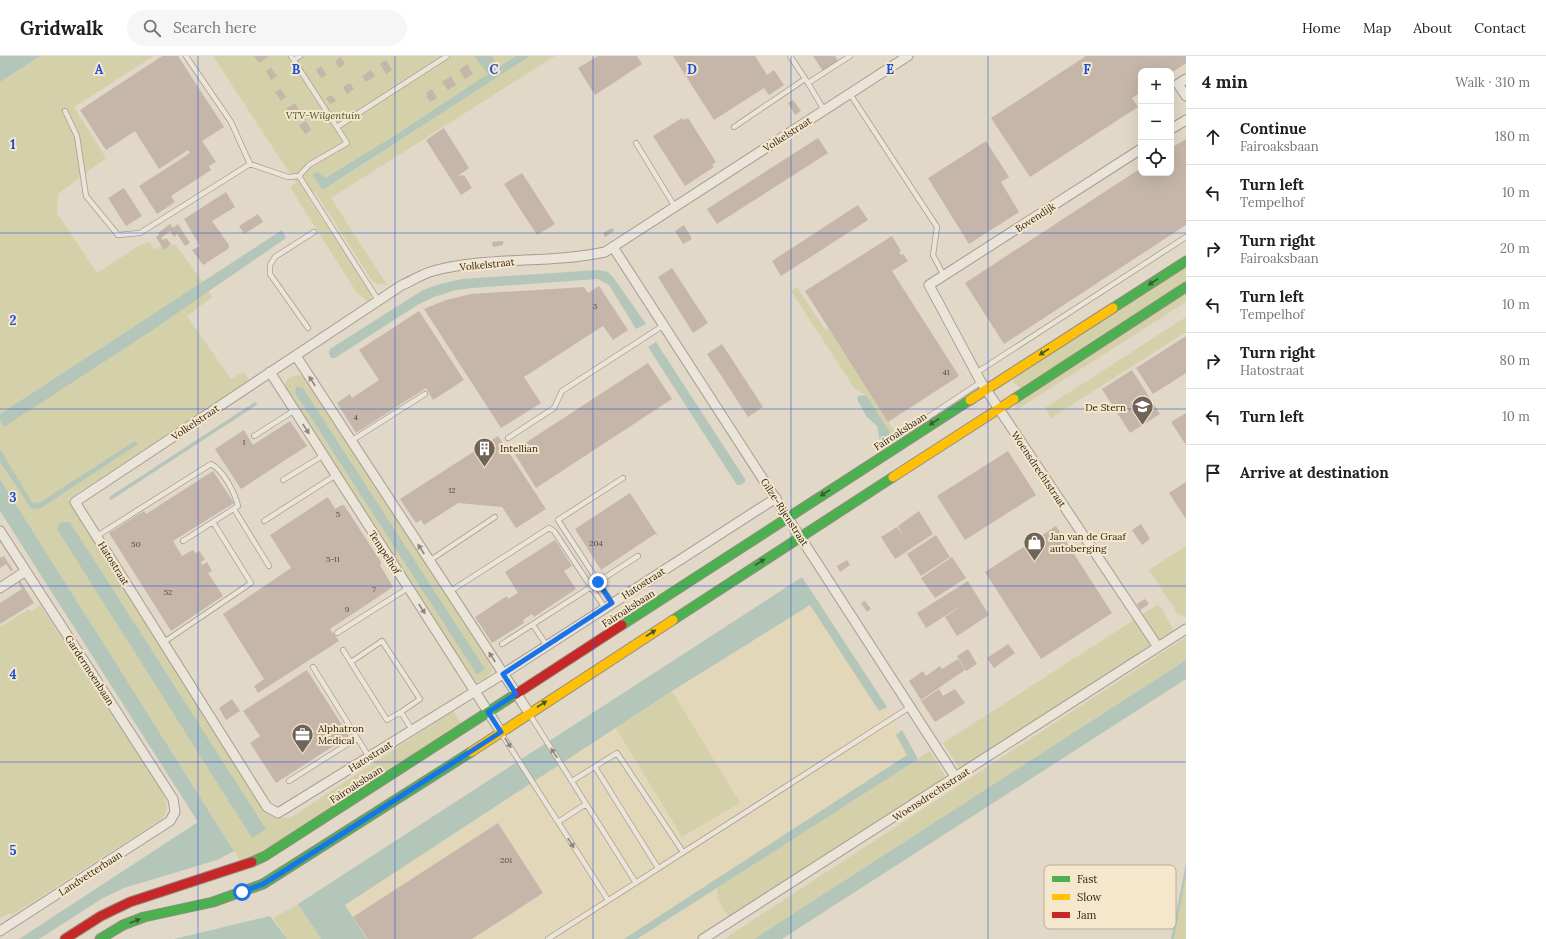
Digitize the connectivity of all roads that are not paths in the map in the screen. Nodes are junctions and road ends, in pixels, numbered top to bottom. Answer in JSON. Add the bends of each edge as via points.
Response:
{"nodes":[{"id":1,"x":186,"y":56,"type":"edge"},
{"id":2,"x":300,"y":56,"type":"edge"},
{"id":3,"x":447,"y":56,"type":"edge"},
{"id":4,"x":790,"y":56,"type":"edge"},
{"id":5,"x":850,"y":56,"type":"edge"},
{"id":6,"x":908,"y":56,"type":"edge"},
{"id":7,"x":292,"y":58,"type":"edge"},
{"id":8,"x":1186,"y":78,"type":"edge"},
{"id":9,"x":806,"y":81,"type":"junction"},
{"id":10,"x":850,"y":94,"type":"junction"},
{"id":11,"x":1186,"y":96,"type":"edge"},
{"id":12,"x":65,"y":110,"type":"dead end"},
{"id":13,"x":824,"y":110,"type":"junction"},
{"id":14,"x":1186,"y":120,"type":"edge"},
{"id":15,"x":337,"y":127,"type":"junction"},
{"id":16,"x":734,"y":127,"type":"dead end"},
{"id":17,"x":1174,"y":127,"type":"edge"},
{"id":18,"x":636,"y":143,"type":"dead end"},
{"id":19,"x":1138,"y":151,"type":"edge"},
{"id":20,"x":250,"y":164,"type":"junction"},
{"id":21,"x":299,"y":176,"type":"junction"},
{"id":22,"x":675,"y":207,"type":"junction"},
{"id":23,"x":314,"y":232,"type":"dead end"},
{"id":24,"x":1186,"y":237,"type":"edge"},
{"id":25,"x":613,"y":248,"type":"junction"},
{"id":26,"x":1186,"y":261,"type":"edge"},
{"id":27,"x":944,"y":276,"type":"junction"},
{"id":28,"x":929,"y":285,"type":"joint"},
{"id":29,"x":1186,"y":287,"type":"edge"},
{"id":30,"x":378,"y":300,"type":"junction"},
{"id":31,"x":664,"y":325,"type":"junction"},
{"id":32,"x":308,"y":328,"type":"dead end"},
{"id":33,"x":296,"y":356,"type":"junction"},
{"id":34,"x":270,"y":372,"type":"junction"},
{"id":35,"x":976,"y":373,"type":"junction"},
{"id":36,"x":984,"y":386,"type":"junction"},
{"id":37,"x":425,"y":394,"type":"dead end"},
{"id":38,"x":1000,"y":409,"type":"junction"},
{"id":39,"x":295,"y":410,"type":"junction"},
{"id":40,"x":901,"y":435,"type":"dead end"},
{"id":41,"x":254,"y":436,"type":"dead end"},
{"id":42,"x":508,"y":438,"type":"dead end"},
{"id":43,"x":351,"y":441,"type":"junction"},
{"id":44,"x":324,"y":455,"type":"junction"},
{"id":45,"x":336,"y":475,"type":"junction"},
{"id":46,"x":623,"y":478,"type":"dead end"},
{"id":47,"x":283,"y":480,"type":"dead end"},
{"id":48,"x":776,"y":498,"type":"junction"},
{"id":49,"x":75,"y":502,"type":"joint"},
{"id":50,"x":234,"y":509,"type":"junction"},
{"id":51,"x":495,"y":517,"type":"dead end"},
{"id":52,"x":788,"y":517,"type":"junction"},
{"id":53,"x":264,"y":521,"type":"dead end"},
{"id":54,"x":213,"y":522,"type":"junction"},
{"id":55,"x":0,"y":531,"type":"edge"},
{"id":56,"x":97,"y":536,"type":"junction"},
{"id":57,"x":801,"y":537,"type":"junction"},
{"id":58,"x":184,"y":541,"type":"dead end"},
{"id":59,"x":638,"y":556,"type":"dead end"},
{"id":60,"x":429,"y":561,"type":"junction"},
{"id":61,"x":269,"y":566,"type":"dead end"},
{"id":62,"x":26,"y":571,"type":"junction"},
{"id":63,"x":598,"y":582,"type":"junction"},
{"id":64,"x":591,"y":587,"type":"junction"},
{"id":65,"x":0,"y":588,"type":"edge"},
{"id":66,"x":408,"y":588,"type":"junction"},
{"id":67,"x":449,"y":592,"type":"junction"},
{"id":68,"x":608,"y":605,"type":"junction"},
{"id":69,"x":533,"y":624,"type":"junction"},
{"id":70,"x":1186,"y":629,"type":"edge"},
{"id":71,"x":337,"y":633,"type":"dead end"},
{"id":72,"x":164,"y":642,"type":"junction"},
{"id":73,"x":502,"y":644,"type":"dead end"},
{"id":74,"x":547,"y":646,"type":"junction"},
{"id":75,"x":1158,"y":647,"type":"junction"},
{"id":76,"x":343,"y":650,"type":"dead end"},
{"id":77,"x":351,"y":662,"type":"junction"},
{"id":78,"x":313,"y":667,"type":"dead end"},
{"id":79,"x":503,"y":674,"type":"junction"},
{"id":80,"x":475,"y":692,"type":"junction"},
{"id":81,"x":516,"y":694,"type":"junction"},
{"id":82,"x":910,"y":707,"type":"junction"},
{"id":83,"x":401,"y":712,"type":"junction"},
{"id":84,"x":488,"y":712,"type":"junction"},
{"id":85,"x":529,"y":713,"type":"junction"},
{"id":86,"x":412,"y":730,"type":"junction"},
{"id":87,"x":501,"y":732,"type":"junction"},
{"id":88,"x":357,"y":738,"type":"junction"},
{"id":89,"x":369,"y":757,"type":"junction"},
{"id":90,"x":594,"y":767,"type":"junction"},
{"id":91,"x":956,"y":778,"type":"junction"},
{"id":92,"x":289,"y":781,"type":"dead end"},
{"id":93,"x":572,"y":782,"type":"junction"},
{"id":94,"x":586,"y":804,"type":"junction"},
{"id":95,"x":175,"y":812,"type":"joint"},
{"id":96,"x":558,"y":822,"type":"junction"},
{"id":97,"x":683,"y":852,"type":"junction"},
{"id":98,"x":658,"y":868,"type":"junction"},
{"id":99,"x":636,"y":883,"type":"junction"},
{"id":100,"x":608,"y":900,"type":"junction"},
{"id":101,"x":0,"y":931,"type":"edge"},
{"id":102,"x":65,"y":939,"type":"edge"},
{"id":103,"x":100,"y":939,"type":"edge"},
{"id":104,"x":548,"y":939,"type":"edge"},
{"id":105,"x":703,"y":939,"type":"edge"}],
"edges":[{"from":1,"to":20,"type":"lane","via":[[231,122]]},
{"from":2,"to":7,"type":"lane"},
{"from":3,"to":15,"type":"lane"},
{"from":4,"to":9,"type":"lane"},
{"from":5,"to":9,"type":"lane"},
{"from":6,"to":10,"type":"street","name":"Volkelstraat"},
{"from":7,"to":15,"type":"lane"},
{"from":8,"to":11,"type":"street","via":[[1178,84]]},
{"from":9,"to":13,"type":"lane"},
{"from":9,"to":16,"type":"lane"},
{"from":10,"to":13,"type":"street","name":"Volkelstraat"},
{"from":10,"to":27,"type":"lane","via":[[937,227],[933,256]]},
{"from":12,"to":20,"type":"lane","via":[[77,136],[86,196],[118,235],[140,233]]},
{"from":13,"to":22,"type":"street","name":"Volkelstraat"},
{"from":14,"to":17,"type":"street"},
{"from":15,"to":21,"type":"lane","via":[[347,143],[309,165]]},
{"from":18,"to":22,"type":"lane"},
{"from":19,"to":27,"type":"street","name":"Bovendijk"},
{"from":20,"to":21,"type":"lane","via":[[288,176]]},
{"from":21,"to":30,"type":"lane"},
{"from":22,"to":25,"type":"street","name":"Volkelstraat"},
{"from":23,"to":32,"type":"lane","via":[[275,257],[270,265],[270,274]]},
{"from":24,"to":35,"type":"lane"},
{"from":25,"to":30,"type":"street","name":"Volkelstraat","via":[[582,257],[470,265],[432,272],[402,285]]},
{"from":25,"to":31,"type":"street","name":"Gilze-Rijenstraat"},
{"from":26,"to":36,"type":"main road","name":"Fairoaksbaan","one_way":true},
{"from":27,"to":28,"type":"street","name":"Bovendijk"},
{"from":28,"to":35,"type":"street","name":"Woensdrechtstraat"},
{"from":29,"to":38,"type":"main road"},
{"from":30,"to":33,"type":"street","name":"Volkelstraat"},
{"from":31,"to":42,"type":"lane","via":[[562,391],[554,408]]},
{"from":31,"to":48,"type":"street","name":"Gilze-Rijenstraat"},
{"from":33,"to":34,"type":"street","name":"Volkelstraat"},
{"from":43,"to":33,"type":"street","one_way":true},
{"from":34,"to":39,"type":"street","name":"Tempelhof"},
{"from":34,"to":49,"type":"street","name":"Volkelstraat"},
{"from":35,"to":36,"type":"street","name":"Woensdrechtstraat"},
{"from":36,"to":38,"type":"street","name":"Woensdrechtstraat"},
{"from":36,"to":40,"type":"lane"},
{"from":36,"to":52,"type":"main road","name":"Fairoaksbaan","one_way":true},
{"from":37,"to":43,"type":"lane"},
{"from":38,"to":57,"type":"main road"},
{"from":38,"to":75,"type":"street","name":"Woensdrechtstraat"},
{"from":39,"to":41,"type":"lane"},
{"from":39,"to":44,"type":"street","name":"Tempelhof","one_way":true},
{"from":60,"to":43,"type":"street","one_way":true},
{"from":44,"to":45,"type":"street","name":"Tempelhof"},
{"from":44,"to":47,"type":"lane"},
{"from":45,"to":53,"type":"lane"},
{"from":45,"to":66,"type":"street","name":"Tempelhof"},
{"from":46,"to":63,"type":"lane","via":[[558,520]]},
{"from":48,"to":52,"type":"street","name":"Gilze-Rijenstraat"},
{"from":48,"to":68,"type":"street","name":"Hatostraat"},
{"from":49,"to":56,"type":"street","name":"Hatostraat"},
{"from":50,"to":54,"type":"lane"},
{"from":50,"to":56,"type":"lane","via":[[238,506],[236,497],[216,467],[210,464]]},
{"from":50,"to":61,"type":"lane"},
{"from":51,"to":60,"type":"lane"},
{"from":52,"to":57,"type":"street","name":"Gilze-Rijenstraat"},
{"from":52,"to":81,"type":"main road","name":"Fairoaksbaan"},
{"from":54,"to":58,"type":"lane"},
{"from":54,"to":72,"type":"lane","via":[[251,583]]},
{"from":55,"to":62,"type":"street","name":"Gardermoenbaan"},
{"from":56,"to":72,"type":"street","name":"Hatostraat"},
{"from":57,"to":82,"type":"street","name":"Gilze-Rijenstraat"},
{"from":85,"to":57,"type":"main road","one_way":true},
{"from":59,"to":63,"type":"lane"},
{"from":60,"to":67,"type":"street"},
{"from":62,"to":65,"type":"street"},
{"from":62,"to":95,"type":"street","name":"Gardermoenbaan","via":[[173,799]]},
{"from":63,"to":68,"type":"lane"},
{"from":64,"to":67,"type":"lane","via":[[554,531],[549,528]]},
{"from":64,"to":68,"type":"lane"},
{"from":64,"to":69,"type":"lane"},
{"from":66,"to":71,"type":"lane"},
{"from":66,"to":80,"type":"street","name":"Tempelhof","one_way":true},
{"from":79,"to":67,"type":"street","one_way":true},
{"from":68,"to":74,"type":"street","name":"Hatostraat"},
{"from":69,"to":73,"type":"lane"},
{"from":69,"to":74,"type":"lane"},
{"from":70,"to":75,"type":"street","name":"Woensdrechtstraat"},
{"from":72,"to":89,"type":"street","name":"Hatostraat","via":[[267,807],[278,813]]},
{"from":74,"to":79,"type":"street","name":"Hatostraat"},
{"from":75,"to":91,"type":"street","name":"Woensdrechtstraat"},
{"from":76,"to":77,"type":"lane"},
{"from":77,"to":83,"type":"lane","via":[[387,720]]},
{"from":77,"to":83,"type":"lane","via":[[382,641],[420,699]]},
{"from":78,"to":88,"type":"lane"},
{"from":79,"to":80,"type":"street","name":"Hatostraat"},
{"from":79,"to":81,"type":"street"},
{"from":80,"to":84,"type":"street","name":"Tempelhof"},
{"from":80,"to":86,"type":"street","name":"Hatostraat"},
{"from":81,"to":84,"type":"main road","name":"Fairoaksbaan"},
{"from":81,"to":85,"type":"street"},
{"from":82,"to":91,"type":"street","name":"Gilze-Rijenstraat"},
{"from":82,"to":97,"type":"lane"},
{"from":83,"to":86,"type":"lane"},
{"from":84,"to":87,"type":"street","name":"Tempelhof"},
{"from":84,"to":102,"type":"main road","name":"Fairoaksbaan","via":[[265,856],[229,871],[115,908]]},
{"from":85,"to":87,"type":"main road"},
{"from":93,"to":85,"type":"lane","one_way":true},
{"from":86,"to":89,"type":"street","name":"Hatostraat"},
{"from":87,"to":96,"type":"lane","one_way":true},
{"from":103,"to":87,"type":"main road","one_way":true,"via":[[123,925],[144,917],[213,902],[263,884]]},
{"from":88,"to":89,"type":"lane"},
{"from":88,"to":92,"type":"lane"},
{"from":90,"to":93,"type":"lane"},
{"from":90,"to":97,"type":"lane","via":[[617,752]]},
{"from":90,"to":98,"type":"lane"},
{"from":91,"to":105,"type":"street","name":"Woensdrechtstraat"},
{"from":93,"to":94,"type":"lane"},
{"from":94,"to":96,"type":"lane"},
{"from":94,"to":99,"type":"lane"},
{"from":95,"to":101,"type":"street","name":"Landvetterbaan","via":[[170,821]]},
{"from":96,"to":100,"type":"lane","one_way":true},
{"from":97,"to":98,"type":"lane"},
{"from":98,"to":99,"type":"lane"},
{"from":99,"to":100,"type":"lane"},
{"from":100,"to":104,"type":"lane"}]}
